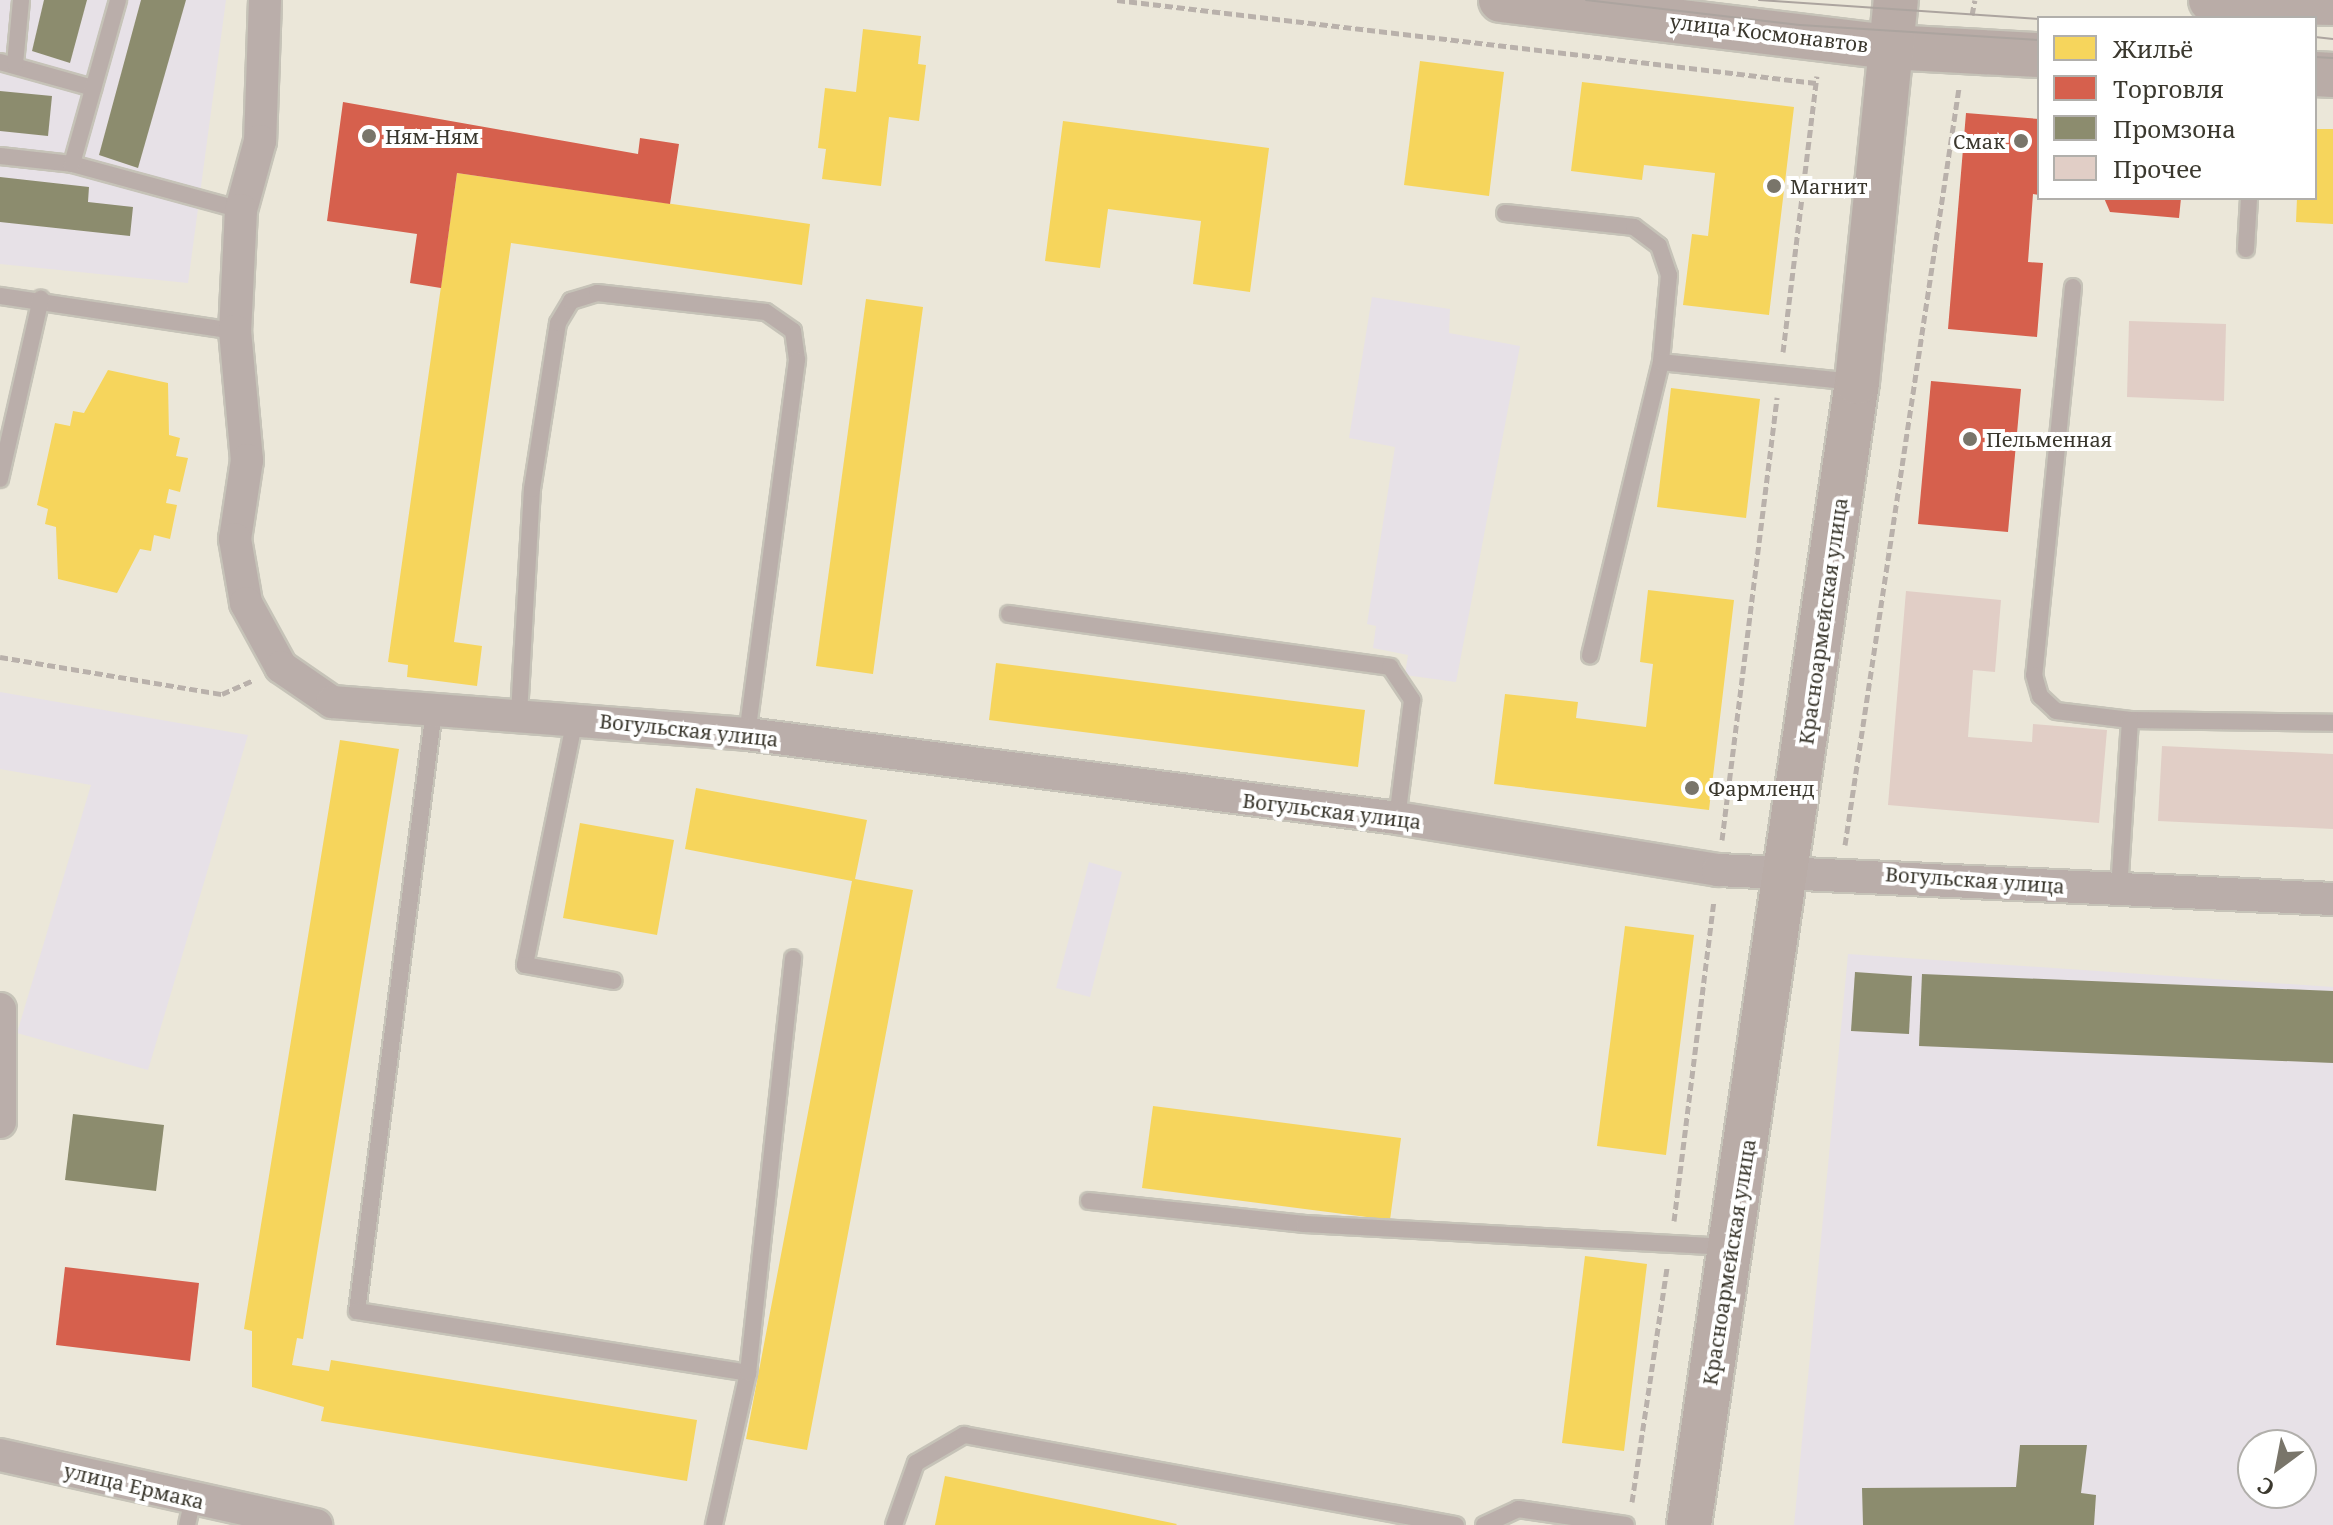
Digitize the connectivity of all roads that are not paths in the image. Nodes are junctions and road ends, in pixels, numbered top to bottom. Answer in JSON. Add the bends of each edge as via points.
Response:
{"nodes":[{"id":1,"x":21,"y":0,"type":"edge"},
{"id":2,"x":118,"y":0,"type":"edge"},
{"id":3,"x":265,"y":0,"type":"edge"},
{"id":4,"x":1501,"y":0,"type":"edge"},
{"id":5,"x":1896,"y":0,"type":"edge"},
{"id":6,"x":2211,"y":0,"type":"edge"},
{"id":7,"x":2333,"y":3,"type":"edge"},
{"id":8,"x":1889,"y":47,"type":"junction"},
{"id":9,"x":2037,"y":55,"type":"edge"},
{"id":10,"x":7,"y":63,"type":"edge"},
{"id":11,"x":93,"y":88,"type":"junction"},
{"id":12,"x":0,"y":156,"type":"edge"},
{"id":13,"x":72,"y":164,"type":"junction"},
{"id":14,"x":2249,"y":200,"type":"edge"},
{"id":15,"x":241,"y":210,"type":"junction"},
{"id":16,"x":1505,"y":213,"type":"dead end"},
{"id":17,"x":2246,"y":249,"type":"dead end"},
{"id":18,"x":2073,"y":287,"type":"dead end"},
{"id":19,"x":0,"y":296,"type":"edge"},
{"id":20,"x":41,"y":299,"type":"junction"},
{"id":21,"x":235,"y":331,"type":"junction"},
{"id":22,"x":1661,"y":362,"type":"junction"},
{"id":23,"x":1857,"y":382,"type":"junction"},
{"id":24,"x":0,"y":479,"type":"edge"},
{"id":25,"x":1009,"y":614,"type":"dead end"},
{"id":26,"x":1590,"y":656,"type":"dead end"},
{"id":27,"x":434,"y":710,"type":"junction"},
{"id":28,"x":519,"y":714,"type":"junction"},
{"id":29,"x":575,"y":719,"type":"junction"},
{"id":30,"x":2130,"y":720,"type":"junction"},
{"id":31,"x":2333,"y":723,"type":"edge"},
{"id":32,"x":747,"y":734,"type":"junction"},
{"id":33,"x":1397,"y":818,"type":"junction"},
{"id":34,"x":1787,"y":876,"type":"junction"},
{"id":35,"x":2119,"y":890,"type":"junction"},
{"id":36,"x":2333,"y":899,"type":"edge"},
{"id":37,"x":793,"y":958,"type":"dead end"},
{"id":38,"x":614,"y":981,"type":"dead end"},
{"id":39,"x":0,"y":1009,"type":"edge"},
{"id":40,"x":0,"y":1122,"type":"edge"},
{"id":41,"x":1089,"y":1201,"type":"dead end"},
{"id":42,"x":1731,"y":1247,"type":"junction"},
{"id":43,"x":748,"y":1373,"type":"junction"},
{"id":44,"x":0,"y":1455,"type":"edge"},
{"id":45,"x":190,"y":1512,"type":"edge"},
{"id":46,"x":1629,"y":1518,"type":"edge"},
{"id":47,"x":316,"y":1525,"type":"edge"},
{"id":48,"x":714,"y":1525,"type":"edge"},
{"id":49,"x":894,"y":1525,"type":"edge"},
{"id":50,"x":1456,"y":1525,"type":"edge"},
{"id":51,"x":1484,"y":1525,"type":"edge"},
{"id":52,"x":1689,"y":1525,"type":"edge"}],
"edges":[{"from":1,"to":10,"type":"lane"},
{"from":2,"to":11,"type":"lane"},
{"from":3,"to":15,"type":"street","via":[[260,141]]},
{"from":4,"to":8,"type":"street","name":"улица Космонавтов"},
{"from":5,"to":8,"type":"street","name":"Красноармейская улица"},
{"from":6,"to":7,"type":"street"},
{"from":8,"to":9,"type":"street","name":"улица Космонавтов"},
{"from":8,"to":23,"type":"street","name":"Красноармейская улица"},
{"from":10,"to":11,"type":"lane"},
{"from":11,"to":13,"type":"lane"},
{"from":12,"to":13,"type":"lane"},
{"from":13,"to":15,"type":"lane"},
{"from":14,"to":17,"type":"lane"},
{"from":15,"to":21,"type":"street"},
{"from":16,"to":22,"type":"lane","via":[[1634,227],[1659,246],[1669,275]]},
{"from":18,"to":30,"type":"lane","via":[[2034,675],[2040,696],[2056,711]]},
{"from":19,"to":20,"type":"lane"},
{"from":20,"to":21,"type":"lane"},
{"from":20,"to":24,"type":"lane"},
{"from":21,"to":27,"type":"street","name":"Вогульская улица","via":[[247,460],[235,539],[246,603],[281,667],[332,702]]},
{"from":22,"to":23,"type":"lane"},
{"from":22,"to":26,"type":"lane"},
{"from":23,"to":34,"type":"street","name":"Красноармейская улица"},
{"from":25,"to":33,"type":"lane","via":[[1390,667],[1412,700]]},
{"from":27,"to":28,"type":"street","name":"Вогульская улица"},
{"from":27,"to":43,"type":"lane","via":[[357,1311]]},
{"from":28,"to":29,"type":"street","name":"Вогульская улица"},
{"from":28,"to":32,"type":"lane","via":[[532,489],[558,323],[571,301],[597,293],[766,312],[793,331],[797,360]]},
{"from":29,"to":32,"type":"street","name":"Вогульская улица"},
{"from":29,"to":38,"type":"lane","via":[[525,965]]},
{"from":30,"to":31,"type":"lane"},
{"from":30,"to":35,"type":"lane"},
{"from":32,"to":33,"type":"street","name":"Вогульская улица"},
{"from":33,"to":34,"type":"street","name":"Вогульская улица","via":[[1718,870]]},
{"from":34,"to":35,"type":"street","name":"Вогульская улица","via":[[1842,871]]},
{"from":34,"to":42,"type":"street","name":"Красноармейская улица"},
{"from":35,"to":36,"type":"street","name":"Вогульская улица"},
{"from":37,"to":43,"type":"lane"},
{"from":39,"to":40,"type":"street"},
{"from":41,"to":42,"type":"lane","via":[[1319,1225]]},
{"from":42,"to":52,"type":"street","name":"Красноармейская улица"},
{"from":43,"to":48,"type":"lane"},
{"from":44,"to":45,"type":"street","name":"улица Ермака"},
{"from":45,"to":47,"type":"street","name":"улица Ермака"},
{"from":46,"to":51,"type":"lane","via":[[1518,1509]]},
{"from":49,"to":50,"type":"lane","via":[[916,1463],[964,1435]]}]}
